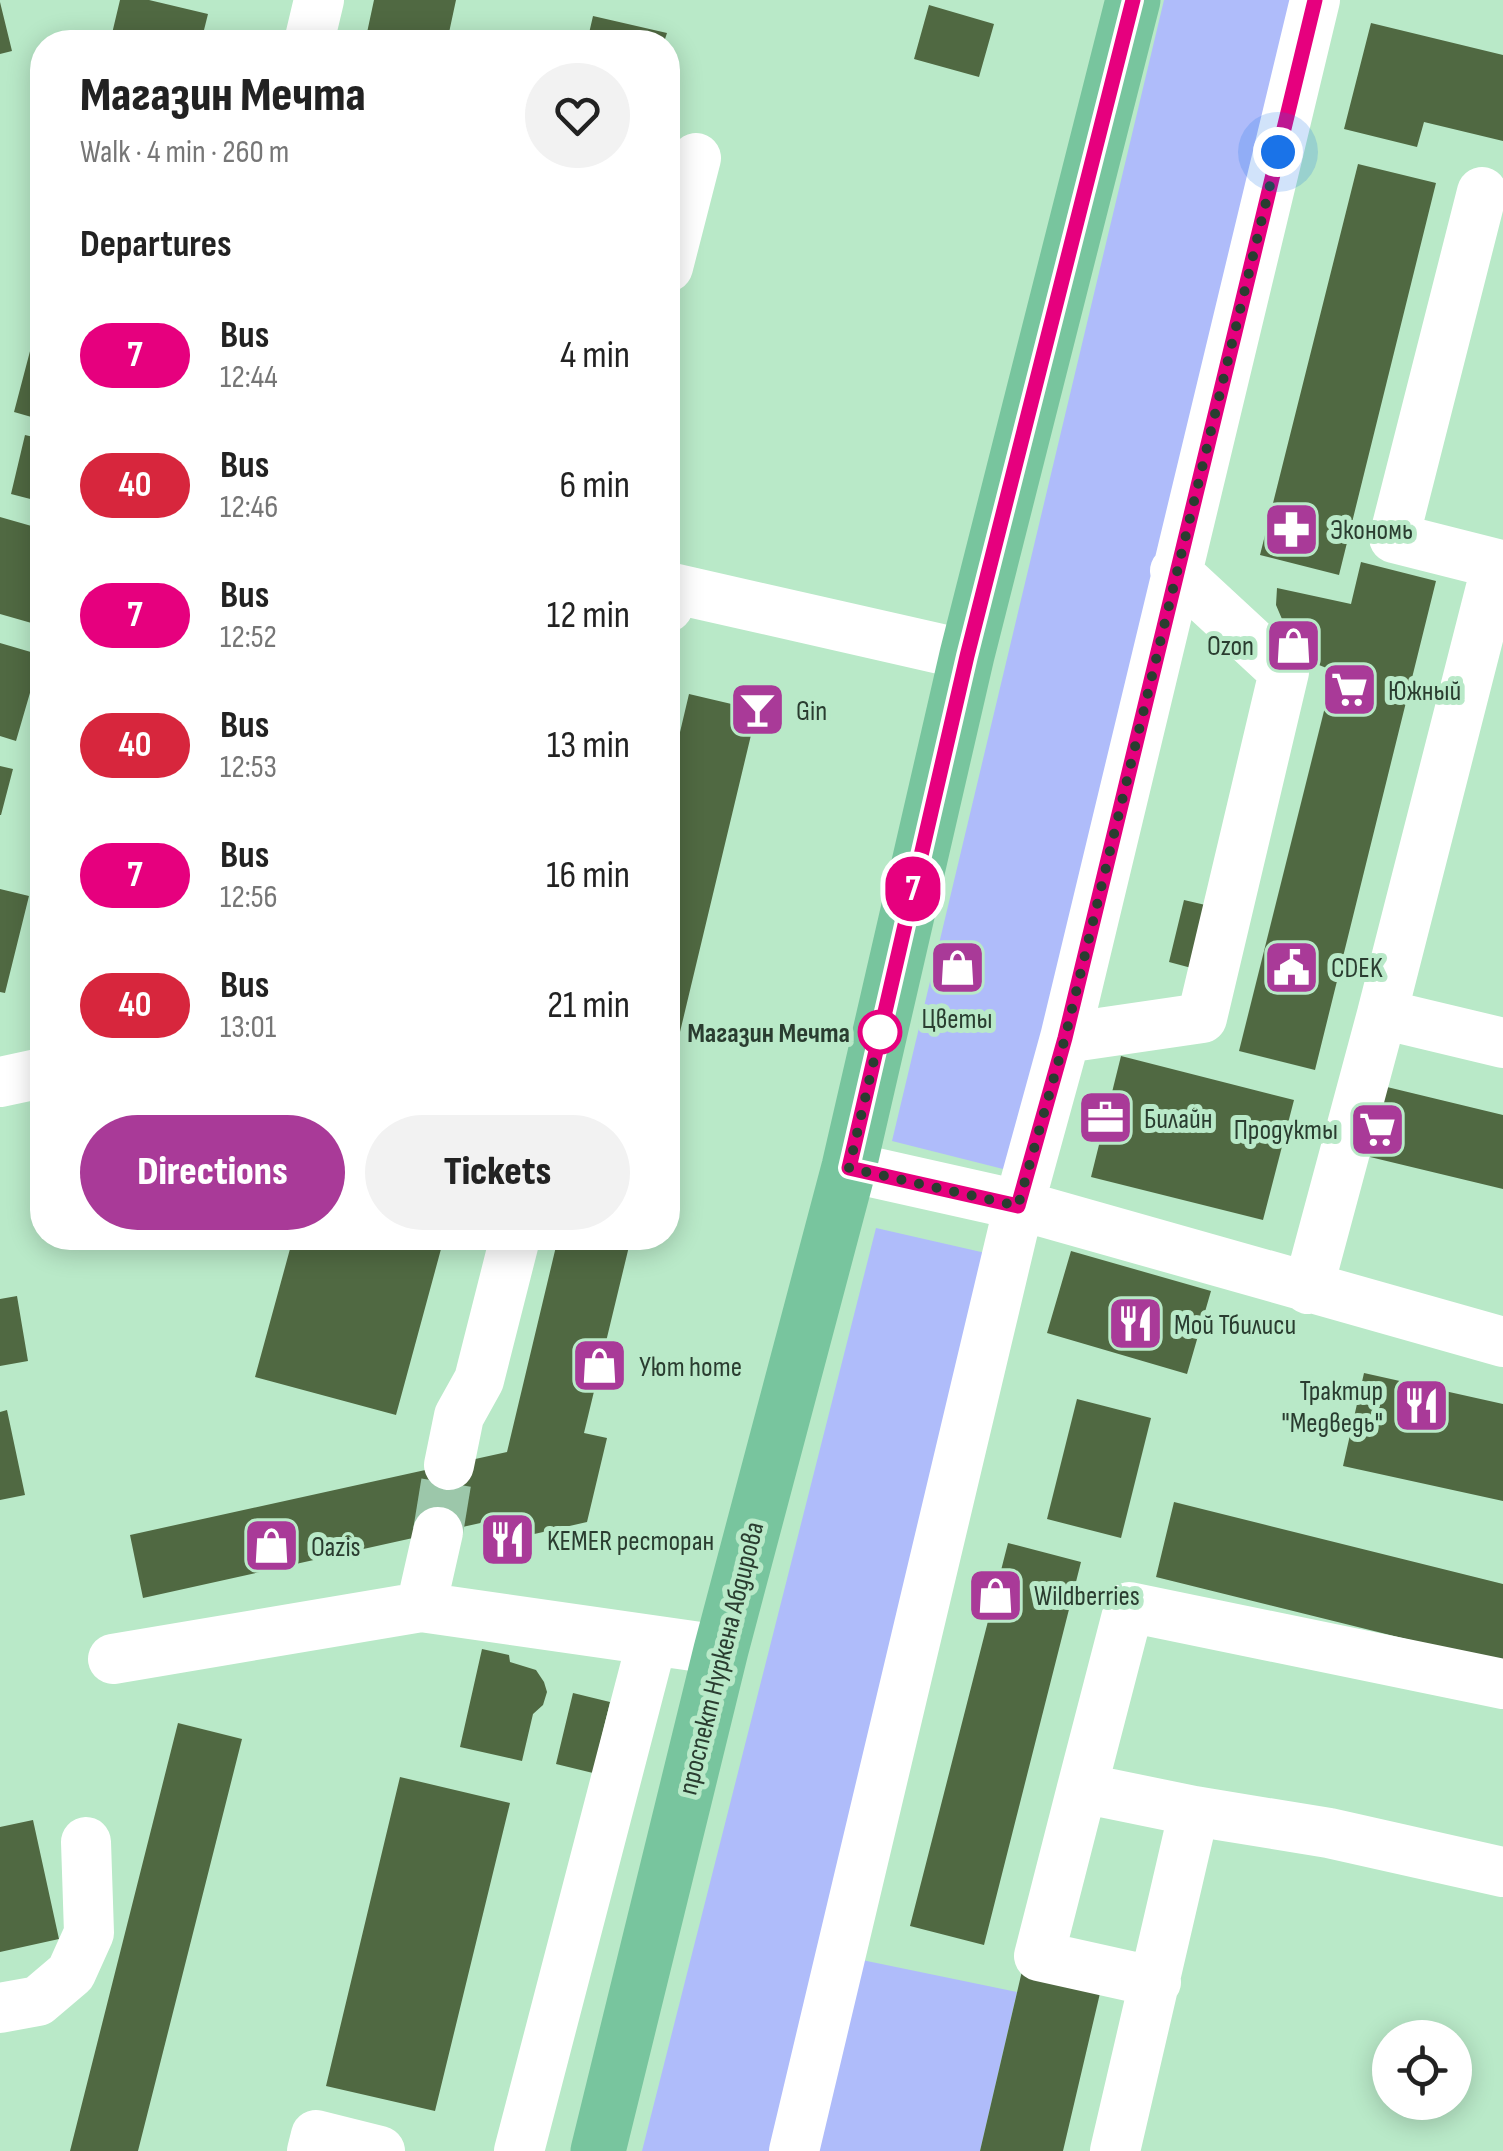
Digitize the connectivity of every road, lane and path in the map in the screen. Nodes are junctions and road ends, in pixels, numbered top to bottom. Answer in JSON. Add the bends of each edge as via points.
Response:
{"nodes":[{"id":1,"x":319,"y":0,"type":"edge"},
{"id":2,"x":1133,"y":0,"type":"edge"},
{"id":3,"x":1315,"y":0,"type":"edge"},
{"id":4,"x":312,"y":30,"type":"edge"},
{"id":5,"x":696,"y":158,"type":"dead end"},
{"id":6,"x":1482,"y":192,"type":"dead end"},
{"id":7,"x":680,"y":220,"type":"edge"},
{"id":8,"x":1175,"y":571,"type":"junction"},
{"id":9,"x":680,"y":596,"type":"edge"},
{"id":10,"x":967,"y":656,"type":"junction"},
{"id":11,"x":1382,"y":1014,"type":"junction"},
{"id":12,"x":1065,"y":1038,"type":"junction"},
{"id":13,"x":1503,"y":1043,"type":"edge"},
{"id":14,"x":30,"y":1076,"type":"edge"},
{"id":15,"x":0,"y":1082,"type":"edge"},
{"id":16,"x":849,"y":1168,"type":"junction"},
{"id":17,"x":1018,"y":1206,"type":"junction"},
{"id":18,"x":512,"y":1250,"type":"edge"},
{"id":19,"x":1308,"y":1290,"type":"junction"},
{"id":20,"x":1503,"y":1342,"type":"edge"},
{"id":21,"x":449,"y":1465,"type":"tunnel mouth"},
{"id":22,"x":438,"y":1532,"type":"tunnel mouth"},
{"id":23,"x":421,"y":1607,"type":"junction"},
{"id":24,"x":652,"y":1641,"type":"junction"},
{"id":25,"x":721,"y":1650,"type":"junction"},
{"id":26,"x":113,"y":1659,"type":"dead end"},
{"id":27,"x":1503,"y":1684,"type":"edge"},
{"id":28,"x":1082,"y":1788,"type":"junction"},
{"id":29,"x":1194,"y":1810,"type":"junction"},
{"id":30,"x":86,"y":1842,"type":"dead end"},
{"id":31,"x":1503,"y":1872,"type":"edge"},
{"id":32,"x":1156,"y":1982,"type":"junction"},
{"id":33,"x":0,"y":2008,"type":"edge"},
{"id":34,"x":312,"y":2151,"type":"edge"},
{"id":35,"x":380,"y":2151,"type":"edge"},
{"id":36,"x":519,"y":2151,"type":"edge"},
{"id":37,"x":598,"y":2151,"type":"edge"},
{"id":38,"x":794,"y":2151,"type":"edge"},
{"id":39,"x":1115,"y":2151,"type":"edge"}],
"edges":[{"from":1,"to":4,"type":"street"},
{"from":2,"to":10,"type":"main road","name":"проспект Нуркена Абдирова"},
{"from":3,"to":8,"type":"street"},
{"from":5,"to":7,"type":"street"},
{"from":6,"to":11,"type":"street","via":[[1394,538],[1497,564]]},
{"from":8,"to":12,"type":"street"},
{"from":8,"to":12,"type":"street","via":[[1284,672],[1202,1018]]},
{"from":9,"to":10,"type":"street"},
{"from":10,"to":16,"type":"main road","name":"проспект Нуркена Абдирова"},
{"from":11,"to":13,"type":"street"},
{"from":11,"to":19,"type":"street"},
{"from":12,"to":17,"type":"street"},
{"from":14,"to":15,"type":"street"},
{"from":16,"to":17,"type":"street"},
{"from":16,"to":25,"type":"main road","name":"проспект Нуркена Абдирова"},
{"from":17,"to":19,"type":"street"},
{"from":17,"to":38,"type":"street"},
{"from":18,"to":21,"type":"street"},
{"from":19,"to":20,"type":"street"},
{"from":22,"to":23,"type":"street"},
{"from":23,"to":24,"type":"street"},
{"from":23,"to":26,"type":"street"},
{"from":24,"to":25,"type":"street"},
{"from":24,"to":36,"type":"street"},
{"from":25,"to":37,"type":"main road","name":"проспект Нуркена Абдирова"},
{"from":27,"to":28,"type":"street","via":[[1128,1608]]},
{"from":28,"to":29,"type":"street"},
{"from":28,"to":32,"type":"street","via":[[1039,1956]]},
{"from":29,"to":31,"type":"street"},
{"from":29,"to":32,"type":"street"},
{"from":30,"to":33,"type":"street","via":[[89,1934],[71,1974],[38,2002]]},
{"from":32,"to":39,"type":"street"},
{"from":34,"to":35,"type":"street","via":[[316,2135]]}]}
